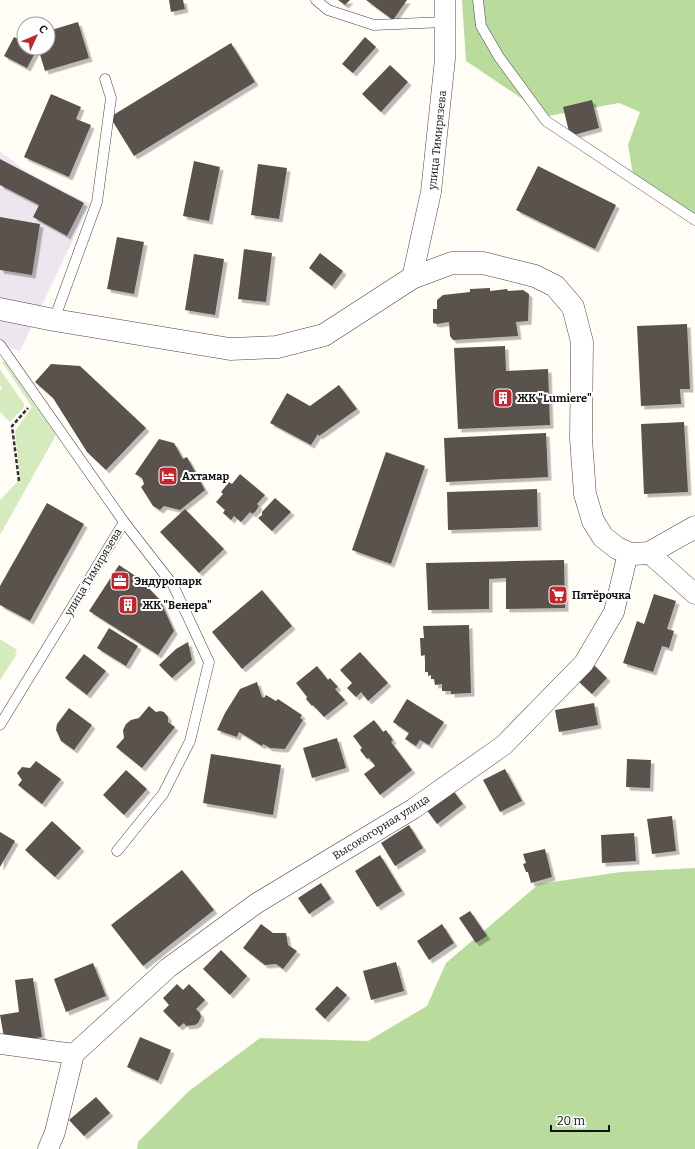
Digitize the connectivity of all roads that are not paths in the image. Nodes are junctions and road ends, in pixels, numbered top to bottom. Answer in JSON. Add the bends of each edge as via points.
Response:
{"nodes":[{"id":1,"x":316,"y":0,"type":"edge"},
{"id":2,"x":445,"y":0,"type":"edge"},
{"id":3,"x":478,"y":0,"type":"edge"},
{"id":4,"x":445,"y":22,"type":"junction"},
{"id":5,"x":105,"y":79,"type":"dead end"},
{"id":6,"x":695,"y":220,"type":"edge"},
{"id":7,"x":412,"y":278,"type":"junction"},
{"id":8,"x":0,"y":308,"type":"edge"},
{"id":9,"x":54,"y":320,"type":"junction"},
{"id":10,"x":0,"y":345,"type":"edge"},
{"id":11,"x":124,"y":522,"type":"junction"},
{"id":12,"x":695,"y":527,"type":"edge"},
{"id":13,"x":628,"y":553,"type":"junction"},
{"id":14,"x":649,"y":553,"type":"junction"},
{"id":15,"x":695,"y":594,"type":"edge"},
{"id":16,"x":0,"y":725,"type":"edge"},
{"id":17,"x":117,"y":851,"type":"dead end"},
{"id":18,"x":0,"y":1044,"type":"edge"},
{"id":19,"x":74,"y":1054,"type":"junction"},
{"id":20,"x":48,"y":1149,"type":"edge"}],
"edges":[{"from":1,"to":4,"type":"lane","via":[[328,10],[374,25]]},
{"from":2,"to":4,"type":"street","name":"улица Тимирязева"},
{"from":3,"to":6,"type":"lane","via":[[481,26],[499,57],[546,121]]},
{"from":4,"to":7,"type":"street","name":"улица Тимирязева","via":[[445,59],[431,192]]},
{"from":5,"to":9,"type":"lane","via":[[111,98],[97,202]]},
{"from":7,"to":9,"type":"street","via":[[324,335],[277,347],[230,349]]},
{"from":7,"to":13,"type":"street","via":[[452,263],[483,262],[535,276],[555,286],[573,307],[582,342],[581,439],[585,494],[593,522],[603,537]]},
{"from":8,"to":9,"type":"street"},
{"from":10,"to":11,"type":"lane","name":"улица Тимирязева"},
{"from":11,"to":16,"type":"lane","name":"улица Тимирязева"},
{"from":11,"to":17,"type":"lane","via":[[173,585],[209,662],[190,741],[163,794]]},
{"from":12,"to":14,"type":"street"},
{"from":13,"to":14,"type":"street"},
{"from":13,"to":19,"type":"street","name":"Высокогорная улица","via":[[614,612],[584,663],[504,745],[413,809],[257,903],[168,968]]},
{"from":14,"to":15,"type":"street"},
{"from":18,"to":19,"type":"street"},
{"from":19,"to":20,"type":"street","via":[[55,1132]]}]}
